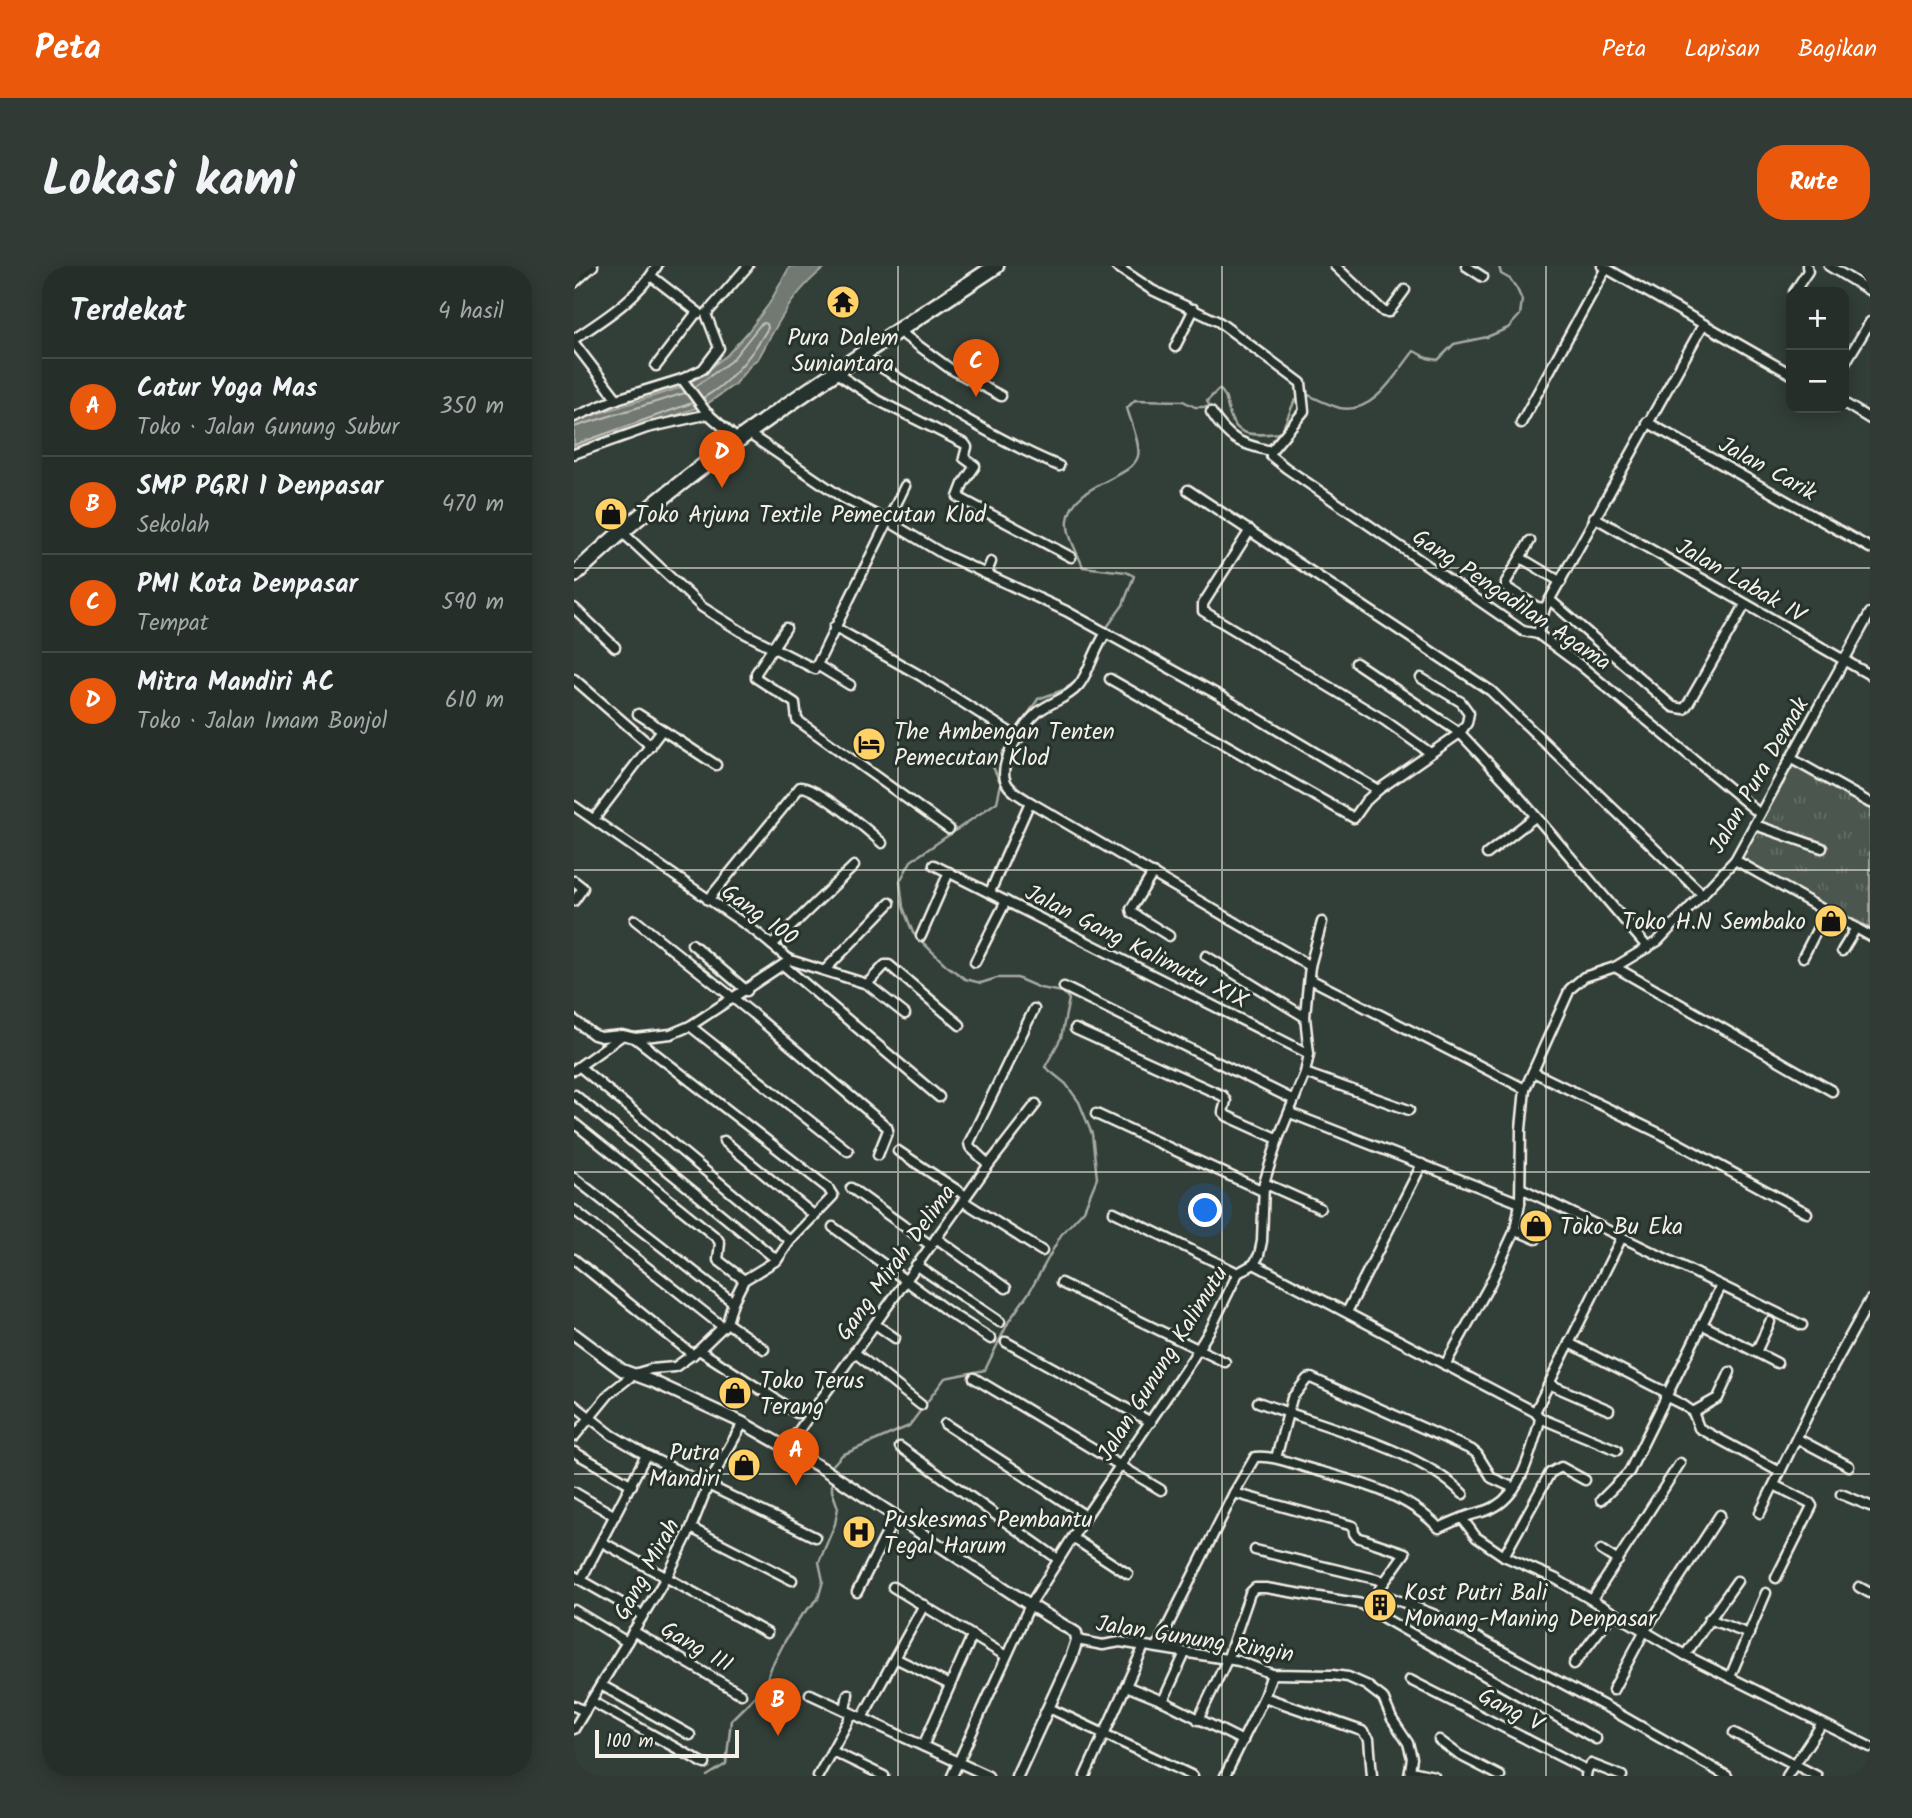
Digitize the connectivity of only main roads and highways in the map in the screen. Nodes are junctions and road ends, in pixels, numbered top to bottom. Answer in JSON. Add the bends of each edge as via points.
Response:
{"nodes":[{"id":1,"x":996,"y":266,"type":"edge"},
{"id":2,"x":577,"y":567,"type":"edge"}],
"edges":[{"from":1,"to":2,"type":"highway","via":[[742,436]]}]}
